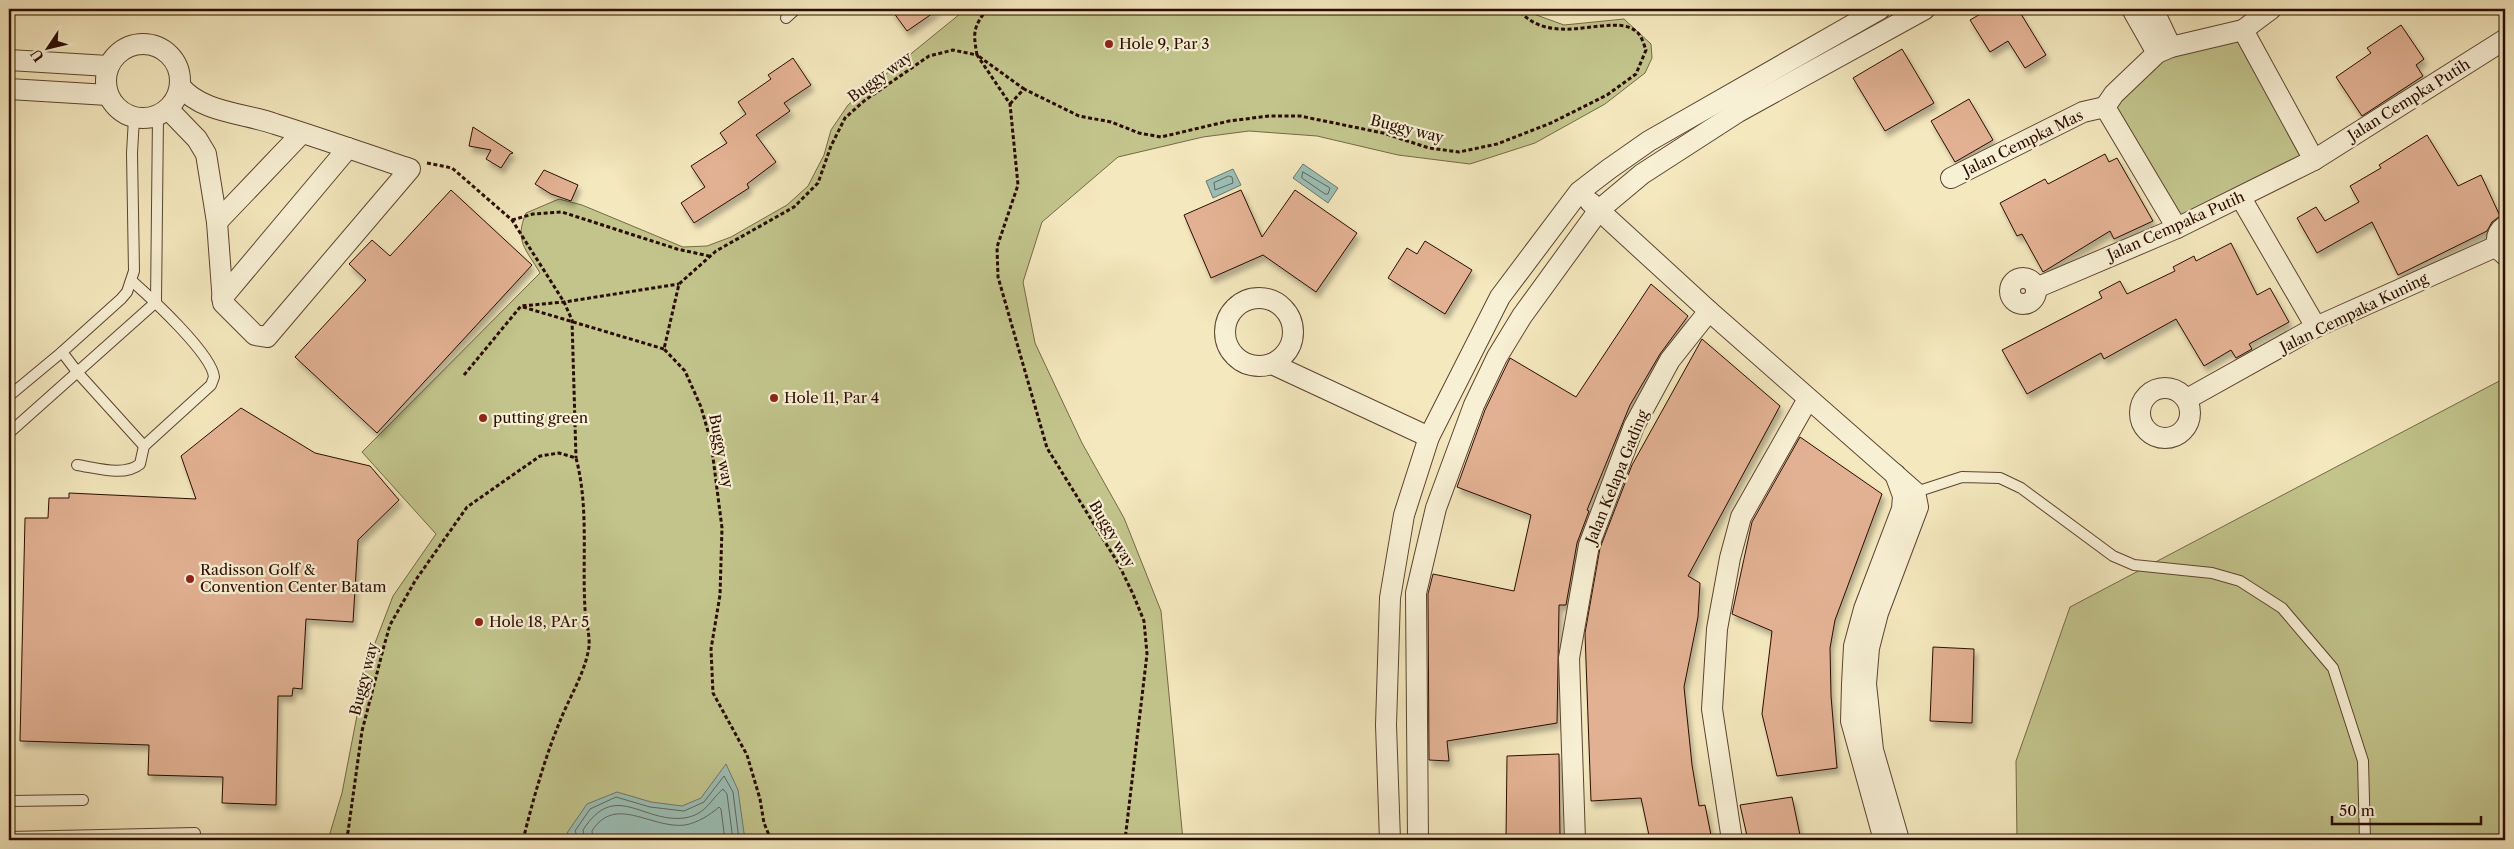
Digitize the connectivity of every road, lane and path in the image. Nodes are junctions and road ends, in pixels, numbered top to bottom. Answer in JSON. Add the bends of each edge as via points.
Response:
{"nodes":[{"id":1,"x":796,"y":9,"type":"edge"},
{"id":2,"x":987,"y":9,"type":"edge"},
{"id":3,"x":1518,"y":9,"type":"edge"},
{"id":4,"x":1880,"y":9,"type":"edge"},
{"id":5,"x":1925,"y":9,"type":"edge"},
{"id":6,"x":2132,"y":9,"type":"edge"},
{"id":7,"x":2153,"y":9,"type":"edge"},
{"id":8,"x":2271,"y":9,"type":"edge"},
{"id":9,"x":786,"y":18,"type":"dead end"},
{"id":10,"x":2243,"y":30,"type":"junction"},
{"id":11,"x":2505,"y":34,"type":"edge"},
{"id":12,"x":2164,"y":50,"type":"junction"},
{"id":13,"x":978,"y":55,"type":"junction"},
{"id":14,"x":9,"y":60,"type":"edge"},
{"id":15,"x":108,"y":66,"type":"junction"},
{"id":16,"x":180,"y":86,"type":"junction"},
{"id":17,"x":1024,"y":89,"type":"junction"},
{"id":18,"x":9,"y":90,"type":"edge"},
{"id":19,"x":108,"y":95,"type":"junction"},
{"id":20,"x":1010,"y":104,"type":"junction"},
{"id":21,"x":2105,"y":107,"type":"junction"},
{"id":22,"x":163,"y":113,"type":"junction"},
{"id":23,"x":134,"y":118,"type":"junction"},
{"id":24,"x":301,"y":134,"type":"junction"},
{"id":25,"x":348,"y":148,"type":"junction"},
{"id":26,"x":2314,"y":160,"type":"junction"},
{"id":27,"x":410,"y":169,"type":"junction"},
{"id":28,"x":1951,"y":178,"type":"dead end"},
{"id":29,"x":1580,"y":192,"type":"junction"},
{"id":30,"x":2241,"y":198,"type":"junction"},
{"id":31,"x":1599,"y":210,"type":"junction"},
{"id":32,"x":512,"y":220,"type":"junction"},
{"id":33,"x":217,"y":222,"type":"junction"},
{"id":34,"x":2505,"y":226,"type":"edge"},
{"id":35,"x":2178,"y":228,"type":"junction"},
{"id":36,"x":2501,"y":251,"type":"edge"},
{"id":37,"x":710,"y":256,"type":"junction"},
{"id":38,"x":132,"y":281,"type":"junction"},
{"id":39,"x":679,"y":284,"type":"junction"},
{"id":40,"x":2036,"y":288,"type":"dead end"},
{"id":41,"x":222,"y":298,"type":"junction"},
{"id":42,"x":156,"y":302,"type":"junction"},
{"id":43,"x":564,"y":302,"type":"junction"},
{"id":44,"x":521,"y":306,"type":"junction"},
{"id":45,"x":1709,"y":311,"type":"junction"},
{"id":46,"x":572,"y":320,"type":"junction"},
{"id":47,"x":2316,"y":327,"type":"junction"},
{"id":48,"x":664,"y":349,"type":"junction"},
{"id":49,"x":62,"y":352,"type":"junction"},
{"id":50,"x":1272,"y":364,"type":"dead end"},
{"id":51,"x":78,"y":373,"type":"junction"},
{"id":52,"x":464,"y":375,"type":"dead end"},
{"id":53,"x":9,"y":396,"type":"edge"},
{"id":54,"x":1808,"y":399,"type":"junction"},
{"id":55,"x":2187,"y":399,"type":"dead end"},
{"id":56,"x":9,"y":434,"type":"edge"},
{"id":57,"x":1429,"y":437,"type":"junction"},
{"id":58,"x":144,"y":446,"type":"junction"},
{"id":59,"x":576,"y":458,"type":"junction"},
{"id":60,"x":77,"y":465,"type":"dead end"},
{"id":61,"x":1909,"y":494,"type":"junction"},
{"id":62,"x":83,"y":800,"type":"dead end"},
{"id":63,"x":9,"y":801,"type":"edge"},
{"id":64,"x":195,"y":833,"type":"dead end"},
{"id":65,"x":9,"y":837,"type":"edge"},
{"id":66,"x":345,"y":840,"type":"edge"},
{"id":67,"x":523,"y":840,"type":"edge"},
{"id":68,"x":771,"y":840,"type":"edge"},
{"id":69,"x":1125,"y":840,"type":"edge"},
{"id":70,"x":1390,"y":840,"type":"edge"},
{"id":71,"x":1418,"y":840,"type":"edge"},
{"id":72,"x":1574,"y":840,"type":"edge"},
{"id":73,"x":1732,"y":840,"type":"edge"},
{"id":74,"x":1884,"y":840,"type":"edge"},
{"id":75,"x":1899,"y":840,"type":"edge"},
{"id":76,"x":2365,"y":840,"type":"edge"}],
"edges":[{"from":1,"to":9,"type":"lane"},
{"from":2,"to":13,"type":"path","name":"Buggy way","via":[[976,24],[974,35]]},
{"from":3,"to":17,"type":"path","name":"Buggy way","via":[[1537,23],[1558,30],[1623,25],[1638,33],[1646,50],[1636,74],[1607,95],[1551,123],[1497,144],[1459,152],[1429,148],[1382,133],[1300,116],[1229,121],[1161,137],[1079,116]]},
{"from":4,"to":29,"type":"street","via":[[1649,141]]},
{"from":5,"to":31,"type":"street","via":[[1738,112],[1642,174]]},
{"from":6,"to":12,"type":"street"},
{"from":7,"to":12,"type":"street"},
{"from":8,"to":10,"type":"street"},
{"from":10,"to":12,"type":"street"},
{"from":10,"to":26,"type":"street"},
{"from":11,"to":26,"type":"street","name":"Jalan Cempka Putih"},
{"from":12,"to":21,"type":"street","via":[[2114,94]]},
{"from":13,"to":17,"type":"path","name":"Buggy way"},
{"from":13,"to":20,"type":"path","name":"Buggy way"},
{"from":13,"to":37,"type":"path","name":"Buggy way","via":[[953,50],[929,56],[864,101],[845,118],[818,182],[794,207]]},
{"from":14,"to":15,"type":"street"},
{"from":15,"to":16,"type":"street","via":[[124,48],[135,44],[158,47],[169,54],[180,74]]},
{"from":15,"to":19,"type":"street","via":[[105,85]]},
{"from":16,"to":22,"type":"street","via":[[176,99]]},
{"from":16,"to":24,"type":"street","via":[[194,99],[207,105],[274,123]]},
{"from":17,"to":20,"type":"path"},
{"from":18,"to":19,"type":"street"},
{"from":19,"to":23,"type":"street","via":[[123,113]]},
{"from":20,"to":69,"type":"path","name":"Buggy way","via":[[1018,185],[997,247],[998,277],[1047,448],[1109,548],[1144,621],[1147,654]]},
{"from":21,"to":28,"type":"street","name":"Jalan Cempka Mas","via":[[2083,112]]},
{"from":21,"to":35,"type":"street"},
{"from":22,"to":23,"type":"street","via":[[146,119]]},
{"from":22,"to":33,"type":"street","via":[[185,125],[206,154]]},
{"from":22,"to":42,"type":"lane"},
{"from":23,"to":38,"type":"lane"},
{"from":24,"to":25,"type":"street"},
{"from":24,"to":33,"type":"street"},
{"from":25,"to":27,"type":"street"},
{"from":25,"to":41,"type":"street"},
{"from":26,"to":30,"type":"street","name":"Jalan Cempaka Putih"},
{"from":27,"to":32,"type":"path","via":[[427,163],[452,168]]},
{"from":27,"to":41,"type":"street","via":[[267,337],[255,335],[226,307]]},
{"from":29,"to":31,"type":"street"},
{"from":29,"to":57,"type":"street","via":[[1500,297]]},
{"from":30,"to":35,"type":"street","name":"Jalan Cempaka Putih"},
{"from":30,"to":47,"type":"street"},
{"from":31,"to":45,"type":"street"},
{"from":31,"to":71,"type":"street","via":[[1522,316],[1497,357],[1474,405],[1436,508],[1416,593]]},
{"from":32,"to":37,"type":"path","via":[[533,214],[562,212],[677,250]]},
{"from":32,"to":43,"type":"path"},
{"from":33,"to":41,"type":"street"},
{"from":34,"to":36,"type":"street","via":[[2497,235]]},
{"from":35,"to":40,"type":"street","name":"Jalan Cempaka Putih"},
{"from":36,"to":47,"type":"street","name":"Jalan Cempaka Kuning"},
{"from":37,"to":39,"type":"path","name":"Buggy way"},
{"from":38,"to":42,"type":"lane"},
{"from":38,"to":49,"type":"lane","via":[[120,299]]},
{"from":39,"to":43,"type":"path"},
{"from":39,"to":48,"type":"path"},
{"from":42,"to":51,"type":"lane"},
{"from":42,"to":58,"type":"lane","via":[[209,363],[214,378],[211,385]]},
{"from":43,"to":44,"type":"path"},
{"from":43,"to":46,"type":"path"},
{"from":44,"to":46,"type":"path"},
{"from":44,"to":52,"type":"path"},
{"from":45,"to":54,"type":"street"},
{"from":45,"to":72,"type":"street","name":"Jalan Kelapa Gading","via":[[1670,360],[1634,426],[1589,545],[1569,658]]},
{"from":46,"to":48,"type":"path"},
{"from":46,"to":59,"type":"path"},
{"from":47,"to":55,"type":"street","name":"Jalan Cempaka Kuning"},
{"from":48,"to":68,"type":"path","name":"Buggy way","via":[[684,371],[701,407],[710,442],[722,528],[720,595],[711,649],[713,693],[747,755]]},
{"from":49,"to":51,"type":"lane"},
{"from":49,"to":53,"type":"lane"},
{"from":50,"to":57,"type":"street"},
{"from":51,"to":56,"type":"lane"},
{"from":51,"to":58,"type":"lane"},
{"from":54,"to":61,"type":"street","via":[[1894,474]]},
{"from":54,"to":73,"type":"street","via":[[1741,517],[1717,629],[1712,709]]},
{"from":57,"to":70,"type":"street","via":[[1404,515],[1390,598],[1386,725]]},
{"from":58,"to":60,"type":"lane","via":[[140,464],[134,469],[124,471]]},
{"from":59,"to":66,"type":"path","name":"Buggy way","via":[[559,453],[540,456],[467,507],[443,538],[390,624],[362,731]]},
{"from":59,"to":67,"type":"path","via":[[584,509],[585,608],[589,645],[583,670],[546,760]]},
{"from":61,"to":74,"type":"street","via":[[1864,609],[1854,646],[1851,721]]},
{"from":61,"to":75,"type":"street","via":[[1918,507],[1878,614],[1869,648],[1866,684],[1873,750]]},
{"from":61,"to":76,"type":"lane","via":[[1962,477],[2000,478],[2021,488],[2113,556],[2134,565],[2212,573],[2240,581],[2282,608],[2333,668],[2363,761]]},
{"from":62,"to":63,"type":"lane"},
{"from":64,"to":65,"type":"lane"}]}
